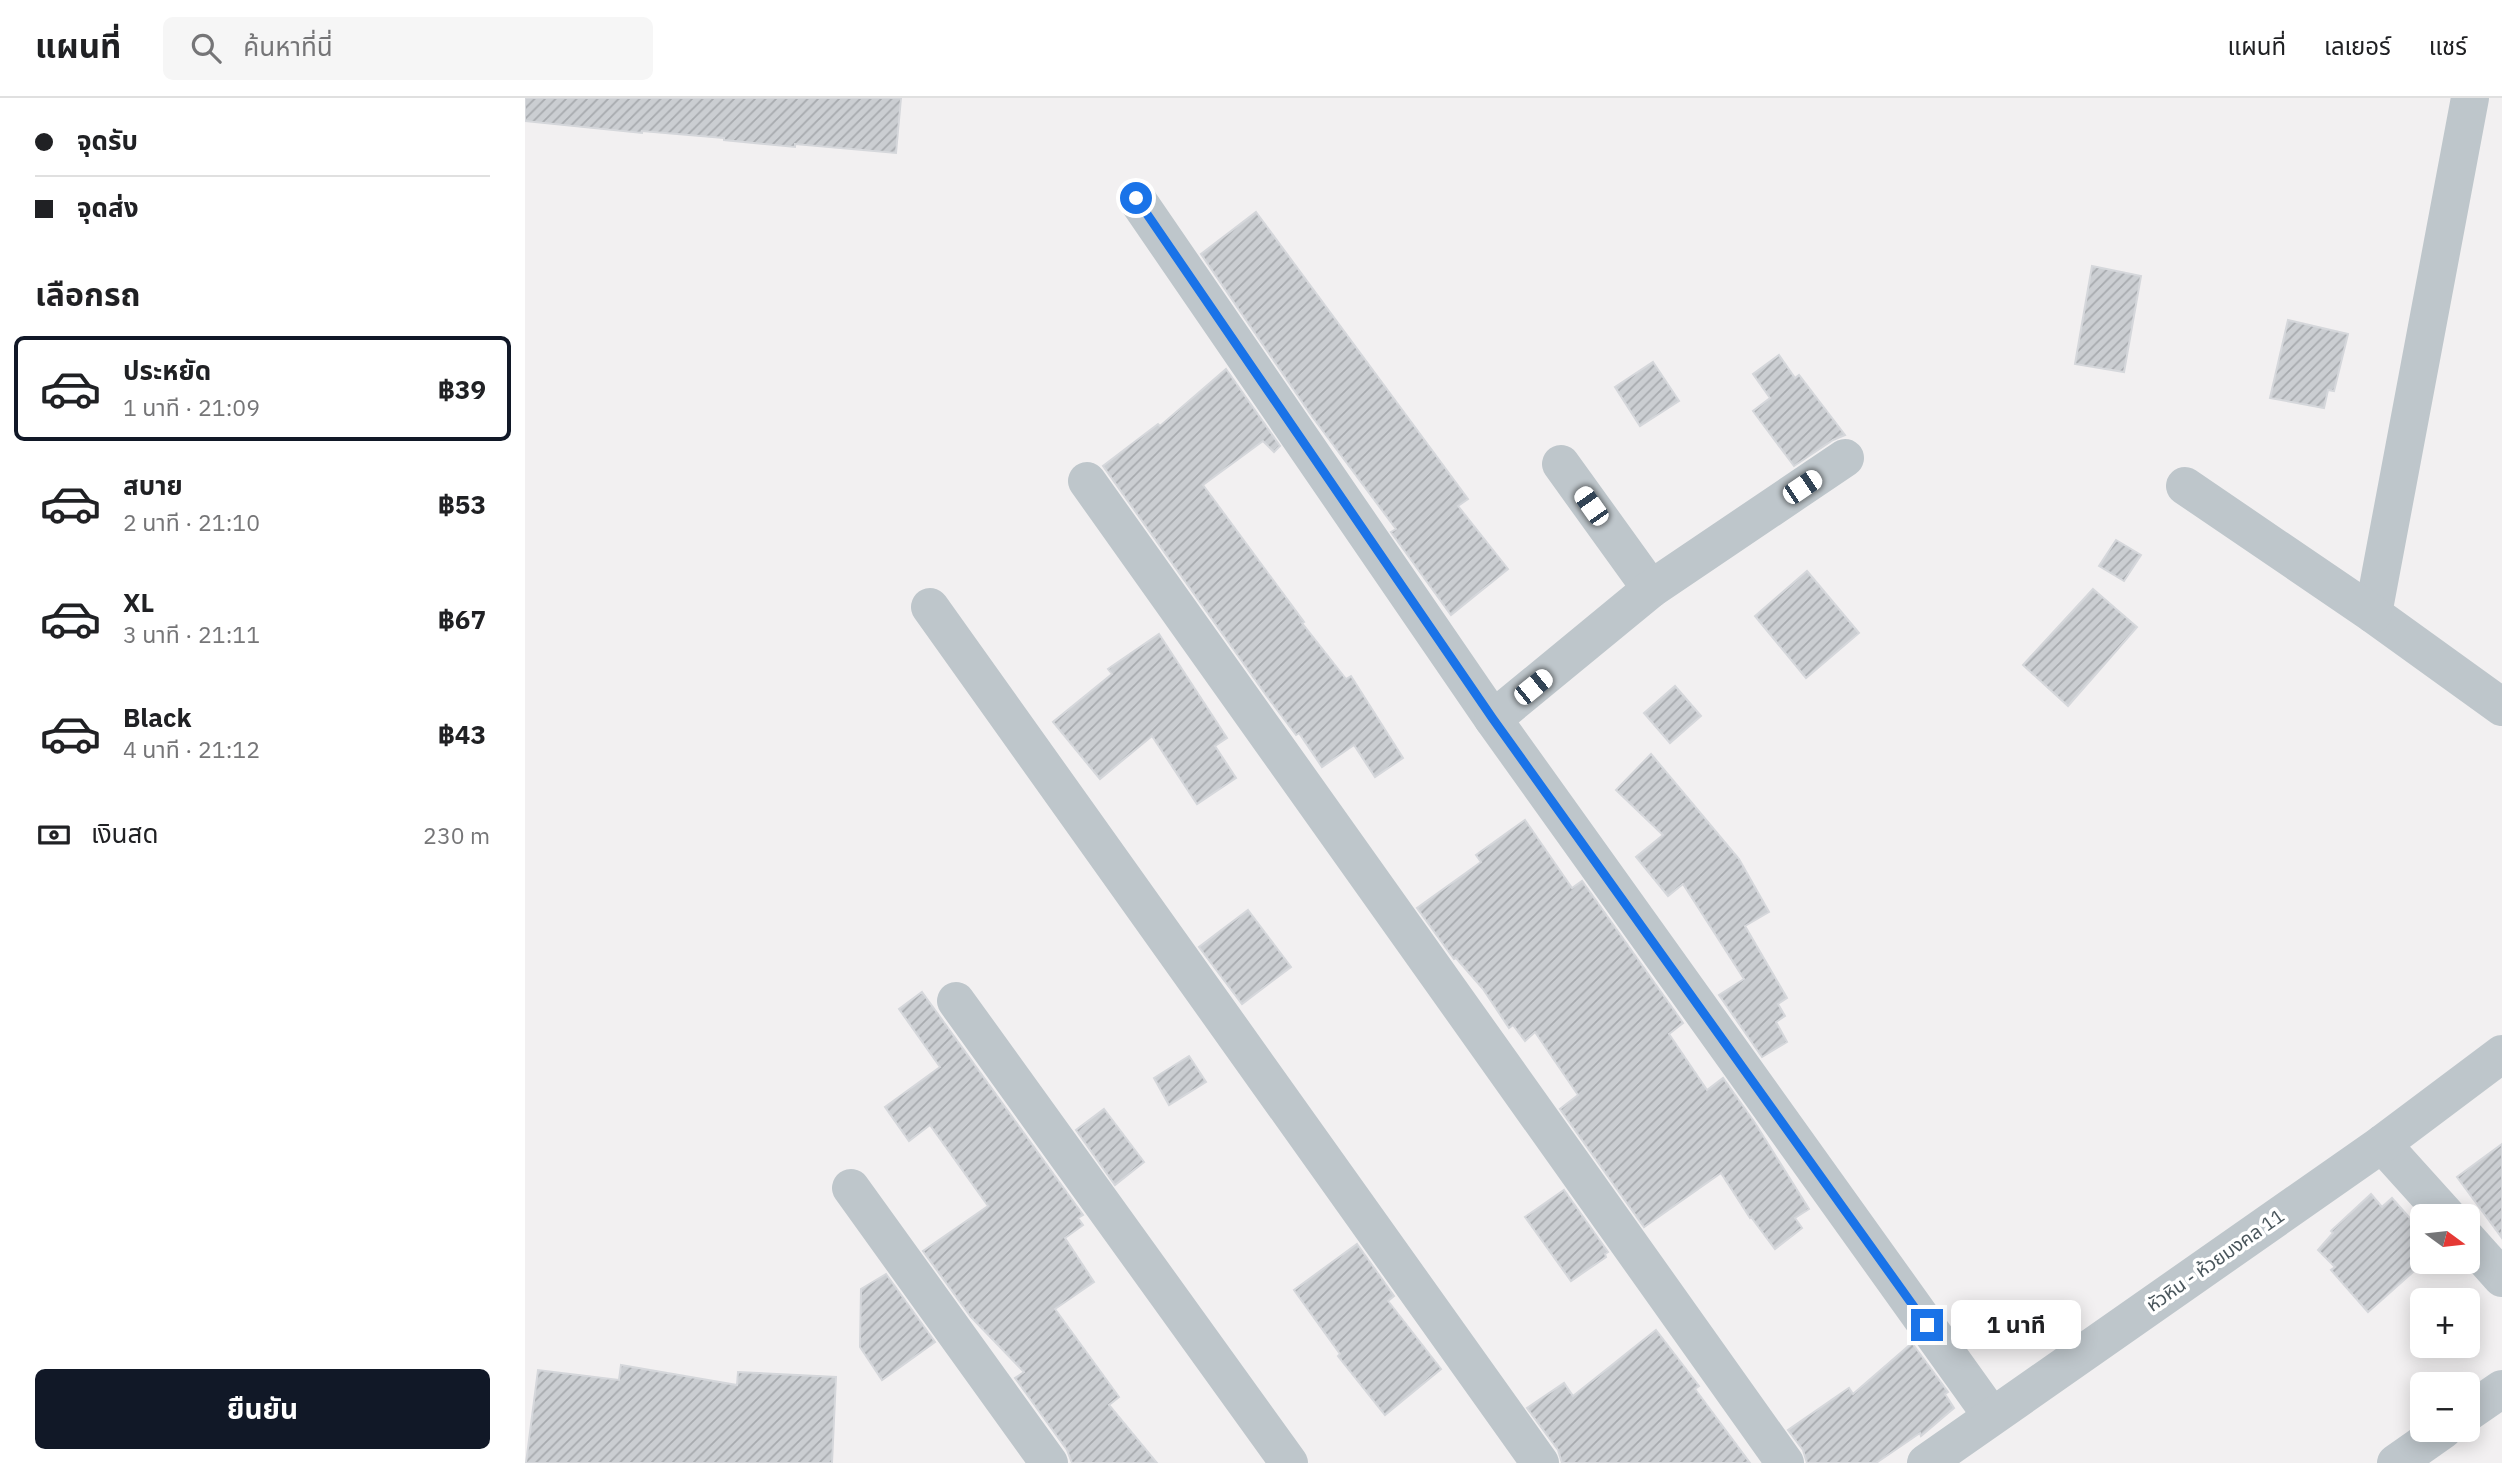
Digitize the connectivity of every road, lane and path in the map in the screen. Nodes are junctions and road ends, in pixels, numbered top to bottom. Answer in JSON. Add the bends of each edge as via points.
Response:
{"nodes":[{"id":1,"x":2470,"y":98,"type":"edge"},
{"id":2,"x":1136,"y":198,"type":"dead end"},
{"id":3,"x":1845,"y":458,"type":"dead end"},
{"id":4,"x":1561,"y":464,"type":"dead end"},
{"id":5,"x":1087,"y":481,"type":"dead end"},
{"id":6,"x":2185,"y":486,"type":"dead end"},
{"id":7,"x":1651,"y":589,"type":"junction"},
{"id":8,"x":930,"y":607,"type":"dead end"},
{"id":9,"x":2373,"y":614,"type":"junction"},
{"id":10,"x":2502,"y":707,"type":"edge"},
{"id":11,"x":1493,"y":719,"type":"junction"},
{"id":12,"x":956,"y":1001,"type":"dead end"},
{"id":13,"x":2502,"y":1054,"type":"edge"},
{"id":14,"x":2382,"y":1143,"type":"junction"},
{"id":15,"x":851,"y":1188,"type":"dead end"},
{"id":16,"x":2436,"y":1204,"type":"edge"},
{"id":17,"x":2480,"y":1253,"type":"edge"},
{"id":18,"x":2502,"y":1278,"type":"edge"},
{"id":19,"x":2502,"y":1389,"type":"edge"},
{"id":20,"x":2480,"y":1404,"type":"edge"},
{"id":21,"x":1991,"y":1415,"type":"junction"},
{"id":22,"x":2426,"y":1442,"type":"edge"},
{"id":23,"x":1049,"y":1463,"type":"edge"},
{"id":24,"x":1289,"y":1463,"type":"edge"},
{"id":25,"x":1540,"y":1463,"type":"edge"},
{"id":26,"x":1785,"y":1463,"type":"edge"},
{"id":27,"x":1926,"y":1463,"type":"edge"},
{"id":28,"x":2396,"y":1463,"type":"edge"}],
"edges":[{"from":1,"to":9,"type":"street"},
{"from":2,"to":11,"type":"street"},
{"from":3,"to":7,"type":"street"},
{"from":4,"to":7,"type":"street"},
{"from":5,"to":26,"type":"street"},
{"from":6,"to":9,"type":"street"},
{"from":7,"to":11,"type":"street"},
{"from":8,"to":25,"type":"street"},
{"from":9,"to":10,"type":"street"},
{"from":11,"to":21,"type":"street"},
{"from":12,"to":24,"type":"street"},
{"from":13,"to":14,"type":"street","name":"หัวหิน - ห้วยมงคล 11"},
{"from":14,"to":16,"type":"street"},
{"from":14,"to":21,"type":"street","name":"หัวหิน - ห้วยมงคล 11"},
{"from":15,"to":23,"type":"street"},
{"from":17,"to":18,"type":"street"},
{"from":19,"to":20,"type":"street"},
{"from":21,"to":27,"type":"street","name":"หัวหิน - ห้วยมงคล 11"},
{"from":22,"to":28,"type":"street"}]}
